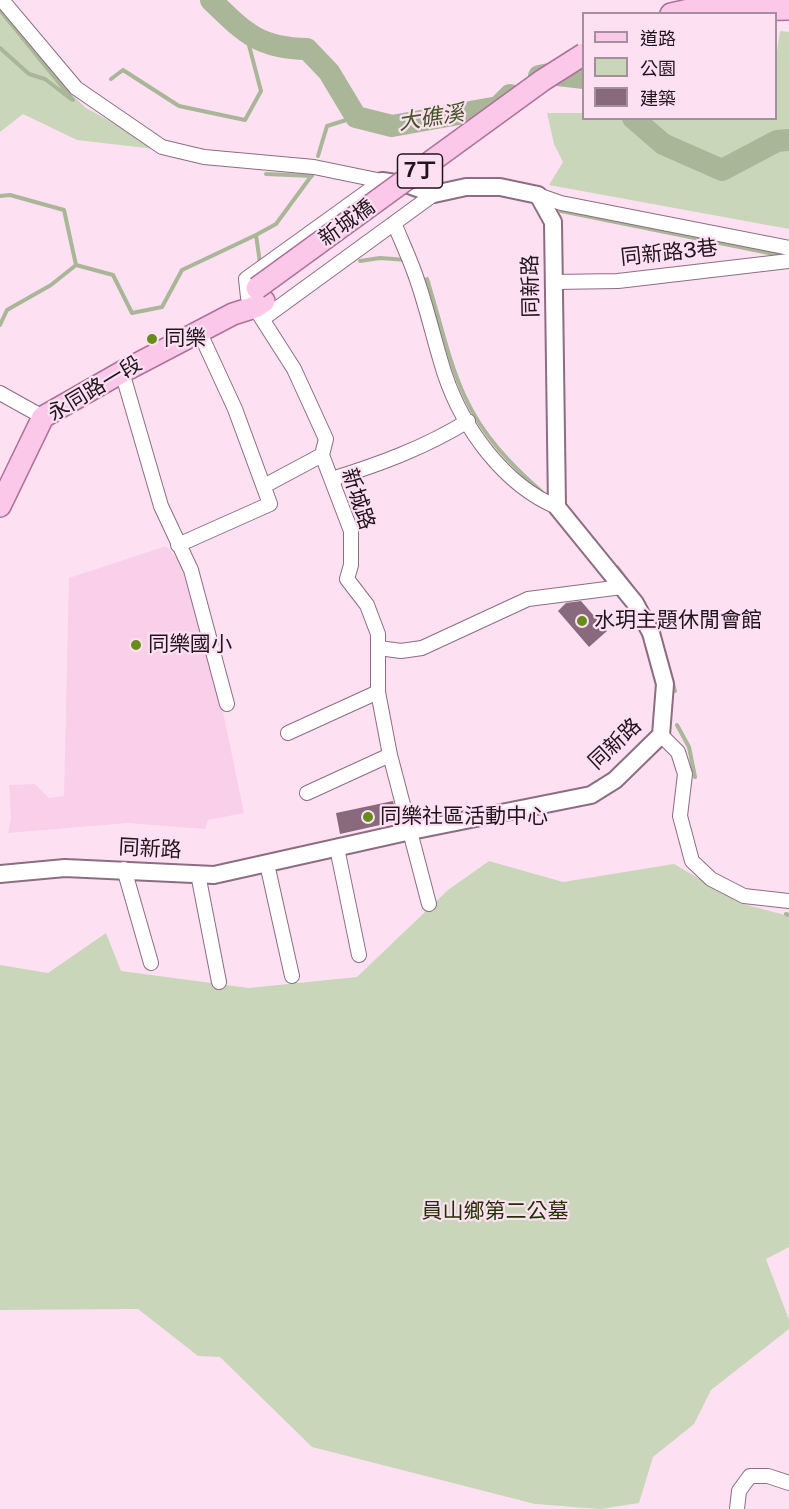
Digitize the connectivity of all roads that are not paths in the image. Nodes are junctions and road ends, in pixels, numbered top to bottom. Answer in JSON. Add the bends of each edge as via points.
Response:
{"nodes":[{"id":1,"x":2,"y":0,"type":"edge"},
{"id":2,"x":733,"y":0,"type":"edge"},
{"id":3,"x":789,"y":9,"type":"edge"},
{"id":4,"x":680,"y":12,"type":"edge"},
{"id":5,"x":723,"y":12,"type":"edge"},
{"id":6,"x":582,"y":55,"type":"edge"},
{"id":7,"x":582,"y":69,"type":"edge"},
{"id":8,"x":382,"y":181,"type":"junction"},
{"id":9,"x":434,"y":194,"type":"junction"},
{"id":10,"x":538,"y":195,"type":"junction"},
{"id":11,"x":394,"y":223,"type":"junction"},
{"id":12,"x":789,"y":248,"type":"edge"},
{"id":13,"x":789,"y":261,"type":"edge"},
{"id":14,"x":554,"y":282,"type":"junction"},
{"id":15,"x":256,"y":298,"type":"junction"},
{"id":16,"x":199,"y":331,"type":"junction"},
{"id":17,"x":122,"y":372,"type":"junction"},
{"id":18,"x":0,"y":393,"type":"edge"},
{"id":19,"x":44,"y":417,"type":"junction"},
{"id":20,"x":468,"y":421,"type":"junction"},
{"id":21,"x":322,"y":455,"type":"junction"},
{"id":22,"x":332,"y":479,"type":"junction"},
{"id":23,"x":264,"y":486,"type":"junction"},
{"id":24,"x":0,"y":506,"type":"edge"},
{"id":25,"x":557,"y":507,"type":"junction"},
{"id":26,"x":178,"y":545,"type":"junction"},
{"id":27,"x":622,"y":588,"type":"junction"},
{"id":28,"x":380,"y":648,"type":"junction"},
{"id":29,"x":378,"y":692,"type":"junction"},
{"id":30,"x":227,"y":704,"type":"dead end"},
{"id":31,"x":288,"y":733,"type":"dead end"},
{"id":32,"x":661,"y":735,"type":"junction"},
{"id":33,"x":390,"y":755,"type":"junction"},
{"id":34,"x":307,"y":793,"type":"dead end"},
{"id":35,"x":411,"y":831,"type":"junction"},
{"id":36,"x":337,"y":848,"type":"junction"},
{"id":37,"x":267,"y":864,"type":"junction"},
{"id":38,"x":124,"y":869,"type":"junction"},
{"id":39,"x":0,"y":874,"type":"edge"},
{"id":40,"x":198,"y":874,"type":"junction"},
{"id":41,"x":789,"y":901,"type":"edge"},
{"id":42,"x":429,"y":904,"type":"dead end"},
{"id":43,"x":359,"y":955,"type":"dead end"},
{"id":44,"x":151,"y":963,"type":"dead end"},
{"id":45,"x":292,"y":976,"type":"dead end"},
{"id":46,"x":219,"y":982,"type":"dead end"},
{"id":47,"x":789,"y":1483,"type":"edge"},
{"id":48,"x":737,"y":1509,"type":"edge"}],
"edges":[{"from":1,"to":8,"type":"street","via":[[76,88],[162,147],[204,157],[314,167]]},
{"from":2,"to":4,"type":"main road"},
{"from":3,"to":5,"type":"main road"},
{"from":6,"to":15,"type":"main road","name":"新城橋","number":"7丁","bridge":true,"via":[[543,80]]},
{"from":7,"to":15,"type":"main road","name":"新城橋","number":"7丁"},
{"from":8,"to":9,"type":"street"},
{"from":8,"to":15,"type":"street","via":[[246,279]]},
{"from":9,"to":10,"type":"street","via":[[466,187],[500,187]]},
{"from":9,"to":11,"type":"street"},
{"from":10,"to":12,"type":"street","via":[[561,203]]},
{"from":10,"to":14,"type":"street","name":"同新路","via":[[553,222]]},
{"from":11,"to":15,"type":"street","via":[[268,315]]},
{"from":11,"to":20,"type":"street","via":[[415,274],[446,378]]},
{"from":13,"to":14,"type":"street","name":"同新路3巷","via":[[618,280]]},
{"from":14,"to":25,"type":"street","name":"同新路"},
{"from":15,"to":16,"type":"main road","name":"永同路一段","number":"7丁"},
{"from":15,"to":21,"type":"street","name":"新城路","via":[[326,439]]},
{"from":16,"to":17,"type":"main road","name":"永同路一段","number":"7丁"},
{"from":16,"to":23,"type":"street","via":[[235,409]]},
{"from":17,"to":19,"type":"main road","name":"永同路一段","number":"7丁"},
{"from":17,"to":26,"type":"street","via":[[161,506]]},
{"from":18,"to":19,"type":"street"},
{"from":19,"to":24,"type":"main road","name":"永同路一段"},
{"from":20,"to":22,"type":"street","via":[[431,443]]},
{"from":20,"to":25,"type":"street","via":[[493,460],[535,498]]},
{"from":21,"to":22,"type":"street","name":"新城路"},
{"from":21,"to":23,"type":"street"},
{"from":22,"to":28,"type":"street","name":"新城路","via":[[351,531],[347,579],[367,605]]},
{"from":23,"to":26,"type":"street","via":[[270,504]]},
{"from":25,"to":27,"type":"street","name":"同新路"},
{"from":26,"to":30,"type":"street","via":[[191,570]]},
{"from":27,"to":28,"type":"street","via":[[528,599],[422,648]]},
{"from":27,"to":32,"type":"street","name":"同新路","via":[[651,633],[665,684]]},
{"from":28,"to":29,"type":"street","name":"新城路"},
{"from":29,"to":31,"type":"street"},
{"from":29,"to":33,"type":"street","name":"新城路"},
{"from":32,"to":35,"type":"street","name":"同新路","via":[[615,780],[591,795]]},
{"from":32,"to":41,"type":"street","via":[[678,752],[685,774],[680,816],[692,861],[711,879],[744,896]]},
{"from":33,"to":34,"type":"street"},
{"from":33,"to":35,"type":"street","name":"新城路"},
{"from":35,"to":36,"type":"street","name":"同新路"},
{"from":35,"to":42,"type":"street","name":"新城路"},
{"from":36,"to":37,"type":"street","name":"同新路"},
{"from":36,"to":43,"type":"street"},
{"from":37,"to":40,"type":"street","name":"同新路","via":[[214,875]]},
{"from":37,"to":45,"type":"street"},
{"from":38,"to":39,"type":"street","name":"同新路","via":[[65,868]]},
{"from":38,"to":40,"type":"street","name":"同新路"},
{"from":38,"to":44,"type":"street"},
{"from":40,"to":46,"type":"street"},
{"from":47,"to":48,"type":"street","via":[[768,1476],[750,1476],[739,1491]]}]}
